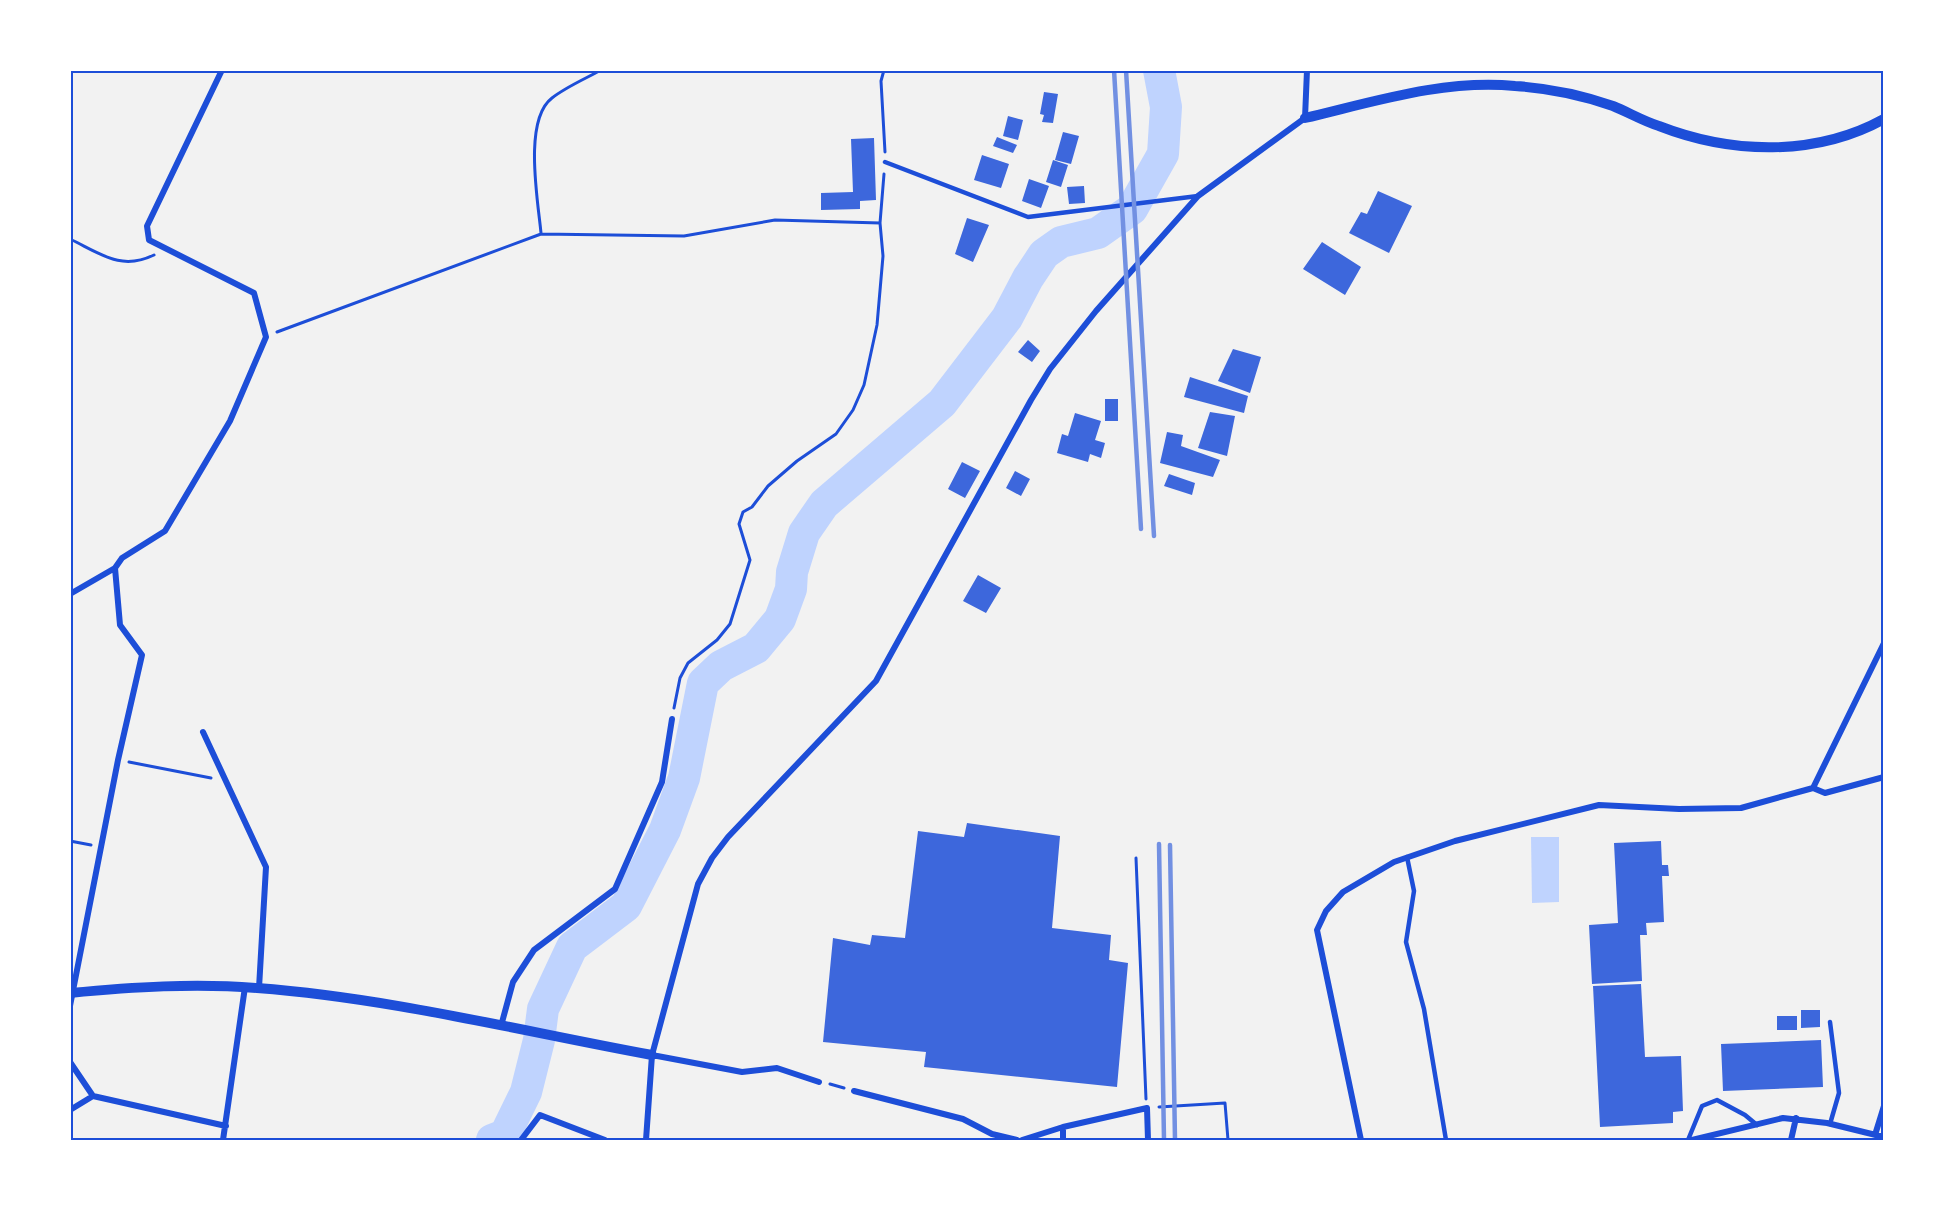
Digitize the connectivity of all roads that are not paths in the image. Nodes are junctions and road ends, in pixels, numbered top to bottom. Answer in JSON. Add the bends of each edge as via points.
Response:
{"nodes":[{"id":1,"x":222,"y":70,"type":"edge"},
{"id":2,"x":1307,"y":70,"type":"edge"},
{"id":3,"x":1305,"y":118,"type":"junction"},
{"id":4,"x":1884,"y":119,"type":"edge"},
{"id":5,"x":885,"y":162,"type":"road end"},
{"id":6,"x":1198,"y":196,"type":"junction"},
{"id":7,"x":115,"y":568,"type":"junction"},
{"id":8,"x":70,"y":594,"type":"edge"},
{"id":9,"x":1884,"y":643,"type":"edge"},
{"id":10,"x":672,"y":719,"type":"road end"},
{"id":11,"x":203,"y":732,"type":"dead end"},
{"id":12,"x":1884,"y":777,"type":"edge"},
{"id":13,"x":1813,"y":788,"type":"junction"},
{"id":14,"x":1407,"y":857,"type":"junction"},
{"id":15,"x":245,"y":987,"type":"junction"},
{"id":16,"x":259,"y":988,"type":"junction"},
{"id":17,"x":72,"y":993,"type":"edge"},
{"id":18,"x":70,"y":1006,"type":"edge"},
{"id":19,"x":1830,"y":1022,"type":"dead end"},
{"id":20,"x":501,"y":1027,"type":"junction"},
{"id":21,"x":652,"y":1055,"type":"junction"},
{"id":22,"x":70,"y":1062,"type":"edge"},
{"id":23,"x":819,"y":1082,"type":"road end"},
{"id":24,"x":854,"y":1091,"type":"road end"},
{"id":25,"x":93,"y":1096,"type":"junction"},
{"id":26,"x":1884,"y":1106,"type":"edge"},
{"id":27,"x":70,"y":1110,"type":"edge"},
{"id":28,"x":1796,"y":1118,"type":"junction"},
{"id":29,"x":1830,"y":1124,"type":"junction"},
{"id":30,"x":1757,"y":1125,"type":"junction"},
{"id":31,"x":226,"y":1126,"type":"junction"},
{"id":32,"x":1063,"y":1127,"type":"junction"},
{"id":33,"x":992,"y":1137,"type":"edge"},
{"id":34,"x":1878,"y":1137,"type":"edge"},
{"id":35,"x":223,"y":1140,"type":"edge"},
{"id":36,"x":521,"y":1140,"type":"edge"},
{"id":37,"x":605,"y":1140,"type":"edge"},
{"id":38,"x":646,"y":1140,"type":"edge"},
{"id":39,"x":1019,"y":1140,"type":"edge"},
{"id":40,"x":1063,"y":1140,"type":"edge"},
{"id":41,"x":1148,"y":1140,"type":"edge"},
{"id":42,"x":1360,"y":1140,"type":"edge"},
{"id":43,"x":1446,"y":1140,"type":"edge"},
{"id":44,"x":1690,"y":1140,"type":"edge"},
{"id":45,"x":1791,"y":1140,"type":"edge"}],
"edges":[{"from":1,"to":7,"type":"street","via":[[147,226],[148,240],[254,293],[266,337],[230,421],[165,531],[122,558]]},
{"from":2,"to":3,"type":"street"},
{"from":3,"to":4,"type":"street","via":[[1389,98],[1480,84],[1585,97],[1659,127],[1746,146],[1813,145]]},
{"from":3,"to":6,"type":"street"},
{"from":5,"to":6,"type":"lane","via":[[1028,216]]},
{"from":6,"to":21,"type":"street","via":[[1050,369],[876,681],[712,858],[698,884]]},
{"from":7,"to":8,"type":"street"},
{"from":7,"to":17,"type":"street","via":[[120,625],[142,655]]},
{"from":9,"to":13,"type":"street"},
{"from":10,"to":20,"type":"street","via":[[662,782],[615,889],[534,951],[513,982]]},
{"from":11,"to":16,"type":"street","via":[[266,867]]},
{"from":12,"to":13,"type":"street","via":[[1825,793]]},
{"from":13,"to":14,"type":"street","via":[[1741,808],[1599,805]]},
{"from":14,"to":42,"type":"street","via":[[1343,892],[1326,911],[1317,930]]},
{"from":14,"to":43,"type":"lane","via":[[1414,891],[1406,942],[1424,1009]]},
{"from":15,"to":16,"type":"street"},
{"from":15,"to":17,"type":"street","via":[[171,985]]},
{"from":15,"to":31,"type":"street"},
{"from":16,"to":20,"type":"street","via":[[376,1001]]},
{"from":17,"to":18,"type":"street"},
{"from":19,"to":29,"type":"lane","via":[[1839,1093]]},
{"from":20,"to":21,"type":"street"},
{"from":21,"to":23,"type":"street","via":[[742,1072],[777,1068]]},
{"from":21,"to":38,"type":"street"},
{"from":22,"to":25,"type":"street"},
{"from":24,"to":33,"type":"street","via":[[963,1119]]},
{"from":25,"to":27,"type":"street"},
{"from":25,"to":31,"type":"street"},
{"from":26,"to":34,"type":"street"},
{"from":28,"to":29,"type":"street"},
{"from":28,"to":30,"type":"street"},
{"from":28,"to":45,"type":"street"},
{"from":29,"to":34,"type":"street"},
{"from":30,"to":44,"type":"street"},
{"from":30,"to":44,"type":"lane","via":[[1717,1100],[1702,1106]]},
{"from":31,"to":35,"type":"street"},
{"from":32,"to":39,"type":"street"},
{"from":32,"to":40,"type":"street"},
{"from":32,"to":41,"type":"street","via":[[1147,1108]]},
{"from":33,"to":39,"type":"street"},
{"from":36,"to":37,"type":"street","via":[[540,1114]]}]}
